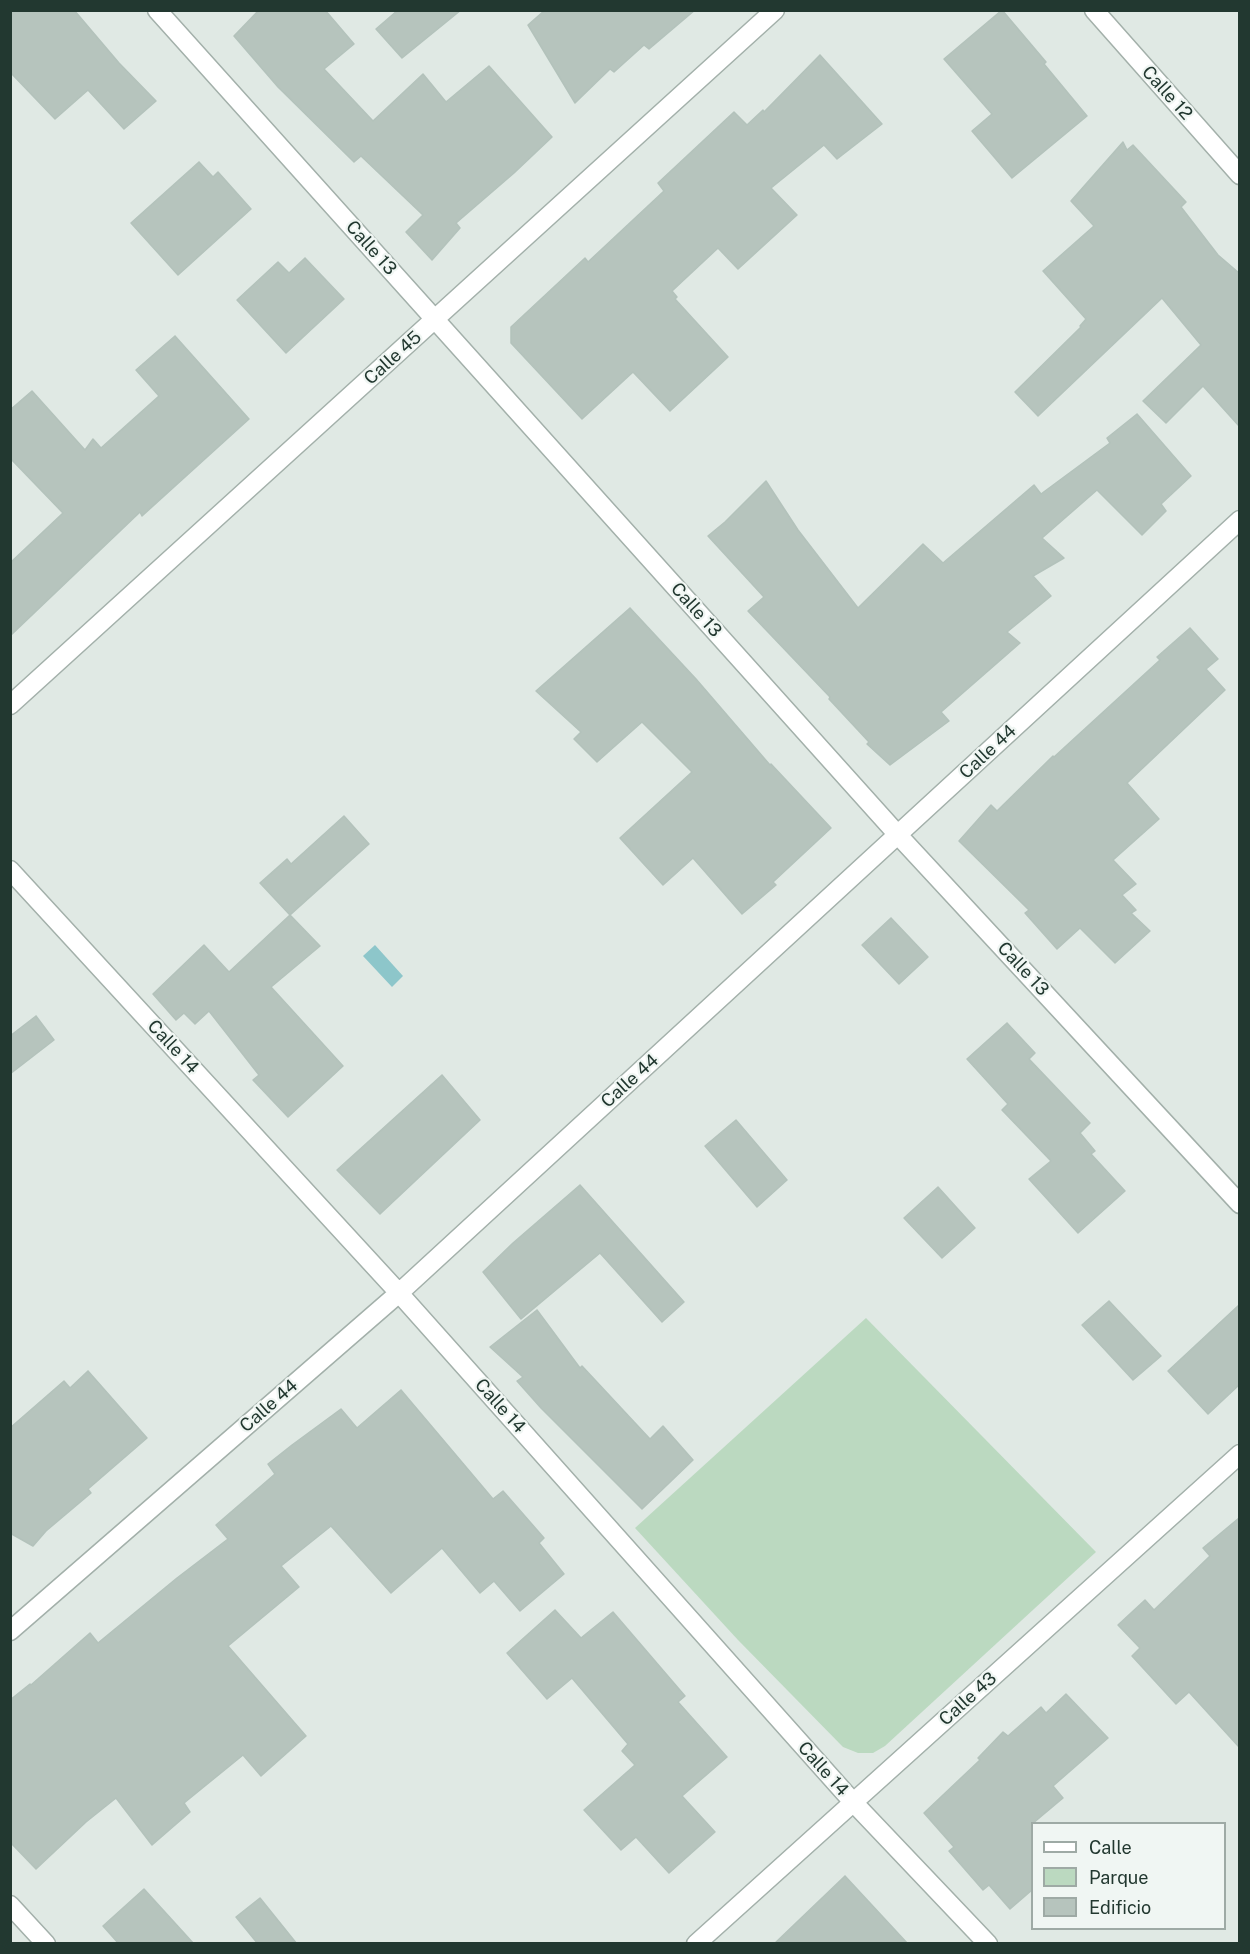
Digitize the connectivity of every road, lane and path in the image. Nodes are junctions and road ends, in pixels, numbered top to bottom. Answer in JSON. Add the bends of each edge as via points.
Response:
{"nodes":[{"id":1,"x":158,"y":10,"type":"edge"},
{"id":2,"x":775,"y":10,"type":"edge"},
{"id":3,"x":1094,"y":10,"type":"edge"},
{"id":4,"x":1239,"y":175,"type":"edge"},
{"id":5,"x":435,"y":319,"type":"junction"},
{"id":6,"x":1239,"y":520,"type":"edge"},
{"id":7,"x":10,"y":705,"type":"edge"},
{"id":8,"x":898,"y":835,"type":"junction"},
{"id":9,"x":10,"y":870,"type":"edge"},
{"id":10,"x":1239,"y":1204,"type":"edge"},
{"id":11,"x":399,"y":1293,"type":"junction"},
{"id":12,"x":1239,"y":1454,"type":"edge"},
{"id":13,"x":10,"y":1631,"type":"edge"},
{"id":14,"x":853,"y":1802,"type":"junction"},
{"id":15,"x":10,"y":1905,"type":"edge"},
{"id":16,"x":46,"y":1944,"type":"edge"},
{"id":17,"x":696,"y":1944,"type":"edge"},
{"id":18,"x":988,"y":1944,"type":"edge"}],
"edges":[{"from":1,"to":5,"type":"street","name":"Calle 13"},
{"from":2,"to":5,"type":"street","name":"Calle 45"},
{"from":3,"to":4,"type":"street","name":"Calle 12"},
{"from":5,"to":7,"type":"street","name":"Calle 45"},
{"from":5,"to":8,"type":"street","name":"Calle 13"},
{"from":6,"to":8,"type":"street","name":"Calle 44"},
{"from":8,"to":10,"type":"street","name":"Calle 13"},
{"from":8,"to":11,"type":"street","name":"Calle 44"},
{"from":9,"to":11,"type":"street","name":"Calle 14"},
{"from":11,"to":13,"type":"street","name":"Calle 44"},
{"from":11,"to":14,"type":"street","name":"Calle 14"},
{"from":12,"to":14,"type":"street","name":"Calle 43"},
{"from":14,"to":17,"type":"street","name":"Calle 43"},
{"from":14,"to":18,"type":"street","name":"Calle 14"},
{"from":15,"to":16,"type":"street"}]}
